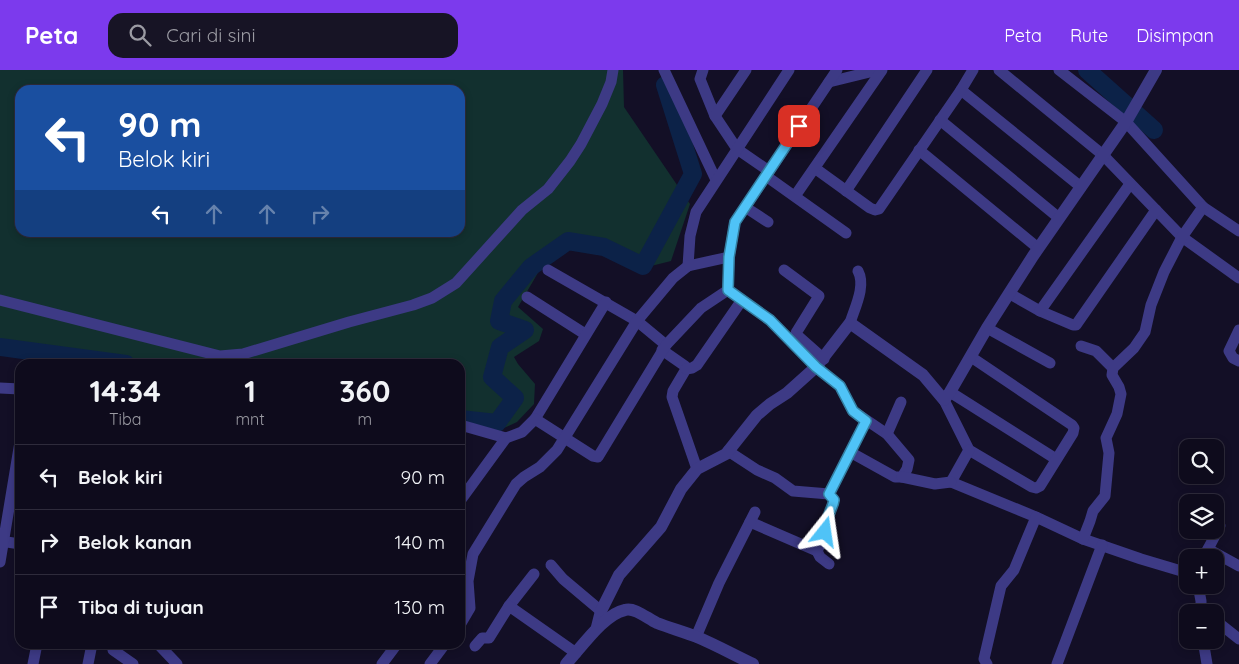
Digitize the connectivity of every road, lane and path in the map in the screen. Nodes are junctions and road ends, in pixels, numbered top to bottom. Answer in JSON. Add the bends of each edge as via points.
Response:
{"nodes":[{"id":1,"x":613,"y":70,"type":"edge"},
{"id":2,"x":664,"y":70,"type":"edge"},
{"id":3,"x":703,"y":70,"type":"edge"},
{"id":4,"x":746,"y":70,"type":"edge"},
{"id":5,"x":789,"y":70,"type":"edge"},
{"id":6,"x":837,"y":70,"type":"edge"},
{"id":7,"x":878,"y":70,"type":"edge"},
{"id":8,"x":882,"y":70,"type":"edge"},
{"id":9,"x":927,"y":70,"type":"edge"},
{"id":10,"x":973,"y":70,"type":"edge"},
{"id":11,"x":999,"y":70,"type":"edge"},
{"id":12,"x":1059,"y":70,"type":"edge"},
{"id":13,"x":1156,"y":70,"type":"edge"},
{"id":14,"x":829,"y":82,"type":"junction"},
{"id":15,"x":961,"y":90,"type":"junction"},
{"id":16,"x":715,"y":116,"type":"junction"},
{"id":17,"x":1128,"y":118,"type":"junction"},
{"id":18,"x":940,"y":120,"type":"junction"},
{"id":19,"x":737,"y":149,"type":"junction"},
{"id":20,"x":919,"y":150,"type":"junction"},
{"id":21,"x":1103,"y":155,"type":"junction"},
{"id":22,"x":816,"y":169,"type":"junction"},
{"id":23,"x":711,"y":170,"type":"junction"},
{"id":24,"x":767,"y":174,"type":"junction"},
{"id":25,"x":1130,"y":184,"type":"junction"},
{"id":26,"x":1081,"y":187,"type":"junction"},
{"id":27,"x":846,"y":191,"type":"junction"},
{"id":28,"x":795,"y":196,"type":"junction"},
{"id":29,"x":745,"y":206,"type":"junction"},
{"id":30,"x":1203,"y":207,"type":"junction"},
{"id":31,"x":1156,"y":210,"type":"junction"},
{"id":32,"x":1059,"y":218,"type":"junction"},
{"id":33,"x":768,"y":222,"type":"dead end"},
{"id":34,"x":1239,"y":232,"type":"edge"},
{"id":35,"x":846,"y":233,"type":"dead end"},
{"id":36,"x":1182,"y":237,"type":"junction"},
{"id":37,"x":1038,"y":248,"type":"junction"},
{"id":38,"x":729,"y":257,"type":"junction"},
{"id":39,"x":688,"y":266,"type":"junction"},
{"id":40,"x":548,"y":270,"type":"dead end"},
{"id":41,"x":784,"y":270,"type":"dead end"},
{"id":42,"x":858,"y":271,"type":"dead end"},
{"id":43,"x":1239,"y":278,"type":"edge"},
{"id":44,"x":728,"y":290,"type":"junction"},
{"id":45,"x":1010,"y":294,"type":"junction"},
{"id":46,"x":527,"y":297,"type":"dead end"},
{"id":47,"x":0,"y":300,"type":"edge"},
{"id":48,"x":742,"y":300,"type":"junction"},
{"id":49,"x":606,"y":302,"type":"junction"},
{"id":50,"x":1040,"y":311,"type":"junction"},
{"id":51,"x":638,"y":321,"type":"junction"},
{"id":52,"x":850,"y":323,"type":"junction"},
{"id":53,"x":987,"y":328,"type":"junction"},
{"id":54,"x":1239,"y":330,"type":"edge"},
{"id":55,"x":585,"y":334,"type":"junction"},
{"id":56,"x":1081,"y":346,"type":"dead end"},
{"id":57,"x":664,"y":348,"type":"junction"},
{"id":58,"x":971,"y":358,"type":"junction"},
{"id":59,"x":1239,"y":361,"type":"edge"},
{"id":60,"x":820,"y":363,"type":"junction"},
{"id":61,"x":1050,"y":363,"type":"dead end"},
{"id":62,"x":1113,"y":368,"type":"junction"},
{"id":63,"x":686,"y":369,"type":"junction"},
{"id":64,"x":0,"y":388,"type":"edge"},
{"id":65,"x":15,"y":389,"type":"edge"},
{"id":66,"x":947,"y":396,"type":"junction"},
{"id":67,"x":901,"y":402,"type":"dead end"},
{"id":68,"x":535,"y":419,"type":"junction"},
{"id":69,"x":866,"y":421,"type":"junction"},
{"id":70,"x":465,"y":426,"type":"edge"},
{"id":71,"x":887,"y":434,"type":"junction"},
{"id":72,"x":506,"y":438,"type":"junction"},
{"id":73,"x":565,"y":438,"type":"junction"},
{"id":74,"x":970,"y":450,"type":"junction"},
{"id":75,"x":728,"y":451,"type":"junction"},
{"id":76,"x":850,"y":452,"type":"junction"},
{"id":77,"x":1056,"y":458,"type":"junction"},
{"id":78,"x":698,"y":469,"type":"junction"},
{"id":79,"x":15,"y":470,"type":"edge"},
{"id":80,"x":902,"y":477,"type":"junction"},
{"id":81,"x":951,"y":482,"type":"junction"},
{"id":82,"x":465,"y":494,"type":"edge"},
{"id":83,"x":829,"y":494,"type":"junction"},
{"id":84,"x":1036,"y":517,"type":"junction"},
{"id":85,"x":1083,"y":539,"type":"junction"},
{"id":86,"x":2,"y":541,"type":"edge"},
{"id":87,"x":15,"y":543,"type":"edge"},
{"id":88,"x":1102,"y":545,"type":"junction"},
{"id":89,"x":817,"y":551,"type":"junction"},
{"id":90,"x":1224,"y":560,"type":"edge"},
{"id":91,"x":0,"y":562,"type":"edge"},
{"id":92,"x":829,"y":564,"type":"dead end"},
{"id":93,"x":552,"y":565,"type":"dead end"},
{"id":94,"x":1239,"y":566,"type":"edge"},
{"id":95,"x":1179,"y":570,"type":"edge"},
{"id":96,"x":534,"y":574,"type":"dead end"},
{"id":97,"x":509,"y":606,"type":"junction"},
{"id":98,"x":601,"y":610,"type":"junction"},
{"id":99,"x":465,"y":616,"type":"edge"},
{"id":100,"x":597,"y":627,"type":"junction"},
{"id":101,"x":1224,"y":628,"type":"edge"},
{"id":102,"x":696,"y":637,"type":"junction"},
{"id":103,"x":1239,"y":640,"type":"edge"},
{"id":104,"x":475,"y":646,"type":"dead end"},
{"id":105,"x":36,"y":649,"type":"edge"},
{"id":106,"x":91,"y":649,"type":"edge"},
{"id":107,"x":163,"y":649,"type":"edge"},
{"id":108,"x":393,"y":649,"type":"edge"},
{"id":109,"x":441,"y":649,"type":"edge"},
{"id":110,"x":1204,"y":649,"type":"edge"},
{"id":111,"x":113,"y":650,"type":"dead end"},
{"id":112,"x":576,"y":653,"type":"junction"},
{"id":113,"x":33,"y":664,"type":"edge"},
{"id":114,"x":88,"y":664,"type":"edge"},
{"id":115,"x":133,"y":664,"type":"edge"},
{"id":116,"x":177,"y":664,"type":"edge"},
{"id":117,"x":382,"y":664,"type":"edge"},
{"id":118,"x":430,"y":664,"type":"edge"},
{"id":119,"x":566,"y":664,"type":"edge"},
{"id":120,"x":753,"y":664,"type":"edge"},
{"id":121,"x":987,"y":664,"type":"edge"},
{"id":122,"x":1057,"y":664,"type":"edge"},
{"id":123,"x":1207,"y":664,"type":"edge"}],
"edges":[{"from":1,"to":47,"type":"street","via":[[602,104],[581,144],[548,189],[518,215],[456,282],[432,298],[243,354],[220,356]]},
{"from":2,"to":23,"type":"street"},
{"from":3,"to":16,"type":"street","via":[[700,79]]},
{"from":4,"to":16,"type":"street"},
{"from":5,"to":19,"type":"street"},
{"from":6,"to":14,"type":"street"},
{"from":7,"to":14,"type":"street"},
{"from":8,"to":22,"type":"street"},
{"from":9,"to":27,"type":"street"},
{"from":10,"to":15,"type":"street"},
{"from":11,"to":21,"type":"street"},
{"from":12,"to":17,"type":"street"},
{"from":13,"to":17,"type":"street"},
{"from":14,"to":24,"type":"street"},
{"from":15,"to":18,"type":"street"},
{"from":15,"to":26,"type":"street"},
{"from":16,"to":19,"type":"street"},
{"from":17,"to":21,"type":"street"},
{"from":17,"to":30,"type":"street"},
{"from":18,"to":20,"type":"street"},
{"from":18,"to":32,"type":"street"},
{"from":19,"to":23,"type":"street"},
{"from":19,"to":24,"type":"street"},
{"from":20,"to":27,"type":"street","via":[[879,209],[870,208]]},
{"from":20,"to":37,"type":"street"},
{"from":21,"to":25,"type":"street"},
{"from":21,"to":26,"type":"street"},
{"from":22,"to":27,"type":"street"},
{"from":22,"to":28,"type":"street"},
{"from":23,"to":39,"type":"street","via":[[690,236]]},
{"from":24,"to":28,"type":"street"},
{"from":24,"to":29,"type":"street"},
{"from":25,"to":31,"type":"street"},
{"from":25,"to":50,"type":"street"},
{"from":26,"to":32,"type":"street"},
{"from":28,"to":35,"type":"street"},
{"from":29,"to":33,"type":"street"},
{"from":29,"to":38,"type":"street","via":[[735,222]]},
{"from":30,"to":34,"type":"street"},
{"from":30,"to":36,"type":"street"},
{"from":31,"to":36,"type":"street"},
{"from":31,"to":50,"type":"street","via":[[1078,324],[1073,325]]},
{"from":32,"to":37,"type":"street"},
{"from":36,"to":43,"type":"street"},
{"from":36,"to":62,"type":"street","via":[[1151,305],[1145,332]]},
{"from":37,"to":45,"type":"street"},
{"from":38,"to":39,"type":"street"},
{"from":38,"to":44,"type":"street"},
{"from":39,"to":51,"type":"street","via":[[673,278]]},
{"from":40,"to":49,"type":"street"},
{"from":41,"to":60,"type":"street","via":[[819,297],[796,333]]},
{"from":42,"to":52,"type":"street","via":[[861,286]]},
{"from":44,"to":48,"type":"street"},
{"from":44,"to":57,"type":"street","via":[[701,308]]},
{"from":45,"to":50,"type":"street"},
{"from":45,"to":53,"type":"street"},
{"from":46,"to":55,"type":"street"},
{"from":48,"to":60,"type":"street"},
{"from":48,"to":63,"type":"street","via":[[697,365]]},
{"from":49,"to":51,"type":"street"},
{"from":49,"to":55,"type":"street"},
{"from":51,"to":57,"type":"street"},
{"from":51,"to":73,"type":"street"},
{"from":52,"to":60,"type":"street"},
{"from":52,"to":66,"type":"street"},
{"from":53,"to":58,"type":"street"},
{"from":53,"to":61,"type":"street"},
{"from":54,"to":59,"type":"street","via":[[1229,351]]},
{"from":55,"to":68,"type":"street"},
{"from":56,"to":62,"type":"street","via":[[1096,351]]},
{"from":57,"to":63,"type":"street"},
{"from":57,"to":73,"type":"street","via":[[598,457]]},
{"from":58,"to":66,"type":"street"},
{"from":58,"to":77,"type":"street","via":[[1072,425],[1074,433]]},
{"from":60,"to":69,"type":"street","via":[[840,386],[853,411]]},
{"from":60,"to":75,"type":"street","via":[[757,415]]},
{"from":62,"to":85,"type":"street","via":[[1112,375],[1121,394],[1117,414],[1106,438],[1109,453],[1105,496],[1092,511]]},
{"from":63,"to":78,"type":"street","via":[[672,398]]},
{"from":64,"to":65,"type":"street"},
{"from":66,"to":74,"type":"street"},
{"from":66,"to":77,"type":"street"},
{"from":67,"to":71,"type":"street"},
{"from":68,"to":72,"type":"street","via":[[522,432]]},
{"from":68,"to":73,"type":"street"},
{"from":69,"to":71,"type":"street"},
{"from":69,"to":76,"type":"street"},
{"from":70,"to":72,"type":"street"},
{"from":71,"to":80,"type":"street","via":[[909,460]]},
{"from":72,"to":82,"type":"street"},
{"from":73,"to":99,"type":"street","via":[[540,467],[516,484],[473,554],[468,581],[470,608]]},
{"from":74,"to":77,"type":"street","via":[[1036,488]]},
{"from":74,"to":81,"type":"street"},
{"from":75,"to":78,"type":"street"},
{"from":75,"to":83,"type":"street","via":[[793,491]]},
{"from":76,"to":80,"type":"street","via":[[895,477]]},
{"from":76,"to":83,"type":"street"},
{"from":78,"to":98,"type":"street","via":[[680,489],[661,526],[619,575]]},
{"from":79,"to":86,"type":"street"},
{"from":80,"to":81,"type":"street","via":[[935,484]]},
{"from":81,"to":84,"type":"street"},
{"from":83,"to":89,"type":"street","via":[[834,500],[828,515],[828,527]]},
{"from":84,"to":85,"type":"street"},
{"from":84,"to":121,"type":"street","via":[[1014,570],[1001,586],[984,660]]},
{"from":85,"to":88,"type":"street"},
{"from":86,"to":87,"type":"street"},
{"from":86,"to":91,"type":"street"},
{"from":88,"to":95,"type":"street"},
{"from":88,"to":122,"type":"street"},
{"from":89,"to":92,"type":"street"},
{"from":89,"to":102,"type":"street","via":[[753,517]]},
{"from":90,"to":94,"type":"street"},
{"from":93,"to":98,"type":"street","via":[[563,579]]},
{"from":96,"to":97,"type":"street"},
{"from":97,"to":104,"type":"street","via":[[489,638],[482,638]]},
{"from":97,"to":112,"type":"street"},
{"from":98,"to":100,"type":"street"},
{"from":100,"to":102,"type":"street","via":[[626,609]]},
{"from":100,"to":112,"type":"street"},
{"from":101,"to":103,"type":"street"},
{"from":102,"to":120,"type":"street"},
{"from":105,"to":113,"type":"street"},
{"from":106,"to":114,"type":"street"},
{"from":107,"to":116,"type":"street"},
{"from":108,"to":117,"type":"street"},
{"from":109,"to":118,"type":"street"},
{"from":110,"to":123,"type":"street"},
{"from":111,"to":115,"type":"street"},
{"from":112,"to":119,"type":"street"}]}
